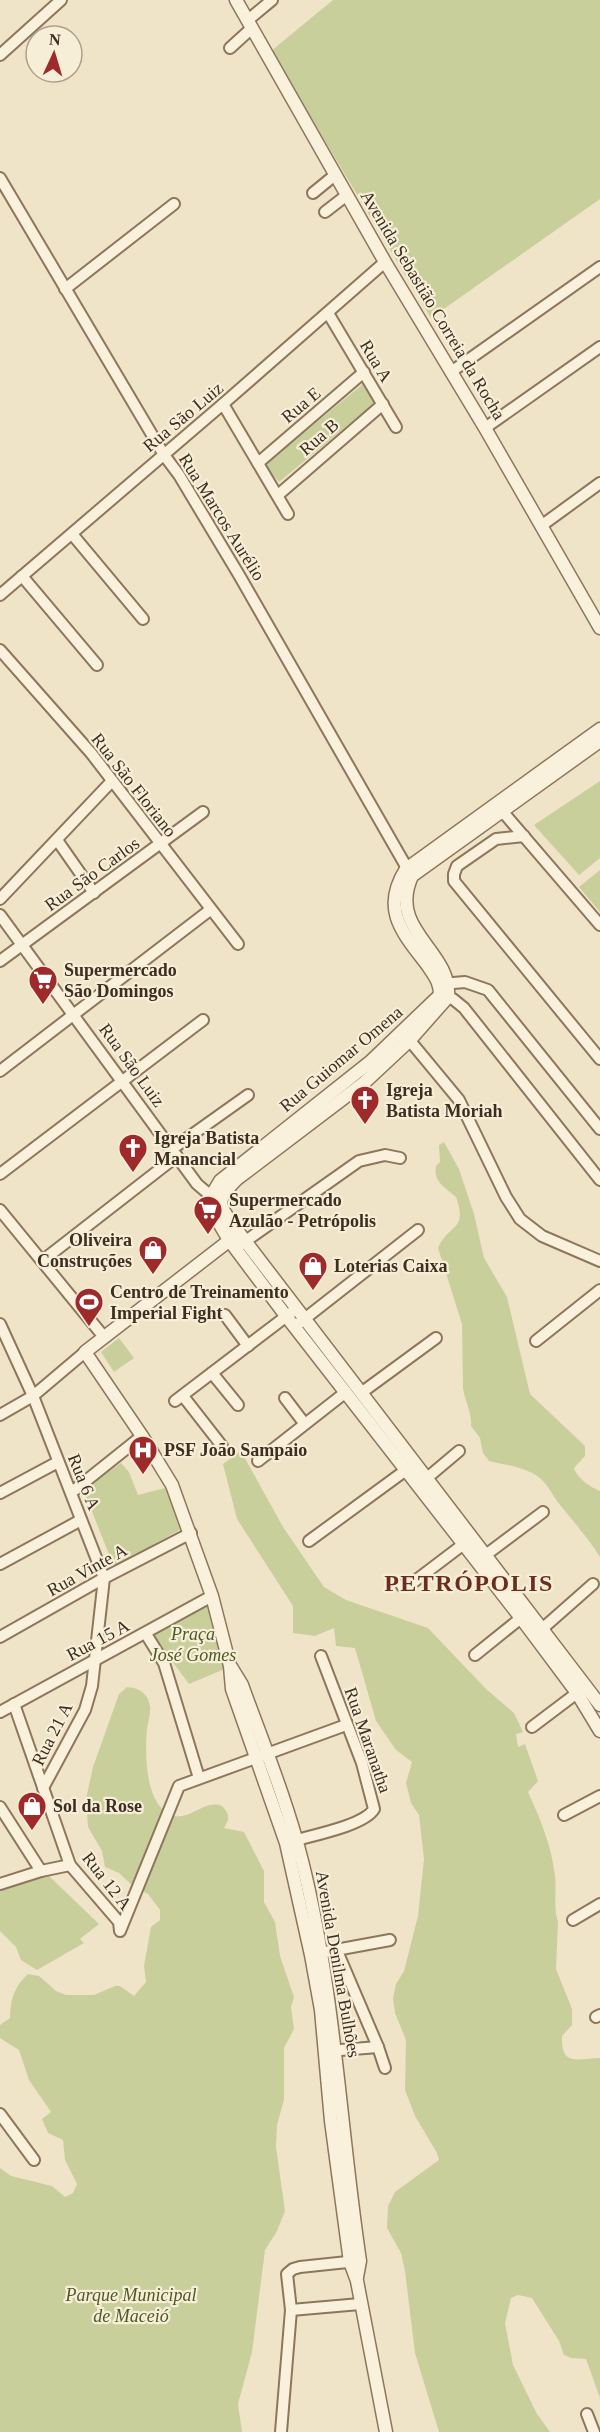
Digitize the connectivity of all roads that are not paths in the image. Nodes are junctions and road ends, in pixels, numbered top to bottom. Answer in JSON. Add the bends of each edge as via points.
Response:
{"nodes":[{"id":1,"x":62,"y":0,"type":"edge"},
{"id":2,"x":236,"y":0,"type":"edge"},
{"id":3,"x":272,"y":0,"type":"edge"},
{"id":4,"x":250,"y":24,"type":"junction"},
{"id":5,"x":230,"y":48,"type":"dead end"},
{"id":6,"x":0,"y":55,"type":"edge"},
{"id":7,"x":335,"y":175,"type":"junction"},
{"id":8,"x":0,"y":178,"type":"edge"},
{"id":9,"x":313,"y":193,"type":"dead end"},
{"id":10,"x":347,"y":195,"type":"junction"},
{"id":11,"x":174,"y":204,"type":"dead end"},
{"id":12,"x":325,"y":212,"type":"dead end"},
{"id":13,"x":385,"y":262,"type":"junction"},
{"id":14,"x":600,"y":267,"type":"edge"},
{"id":15,"x":65,"y":289,"type":"junction"},
{"id":16,"x":328,"y":313,"type":"junction"},
{"id":17,"x":600,"y":347,"type":"edge"},
{"id":18,"x":364,"y":372,"type":"junction"},
{"id":19,"x":451,"y":372,"type":"junction"},
{"id":20,"x":223,"y":404,"type":"junction"},
{"id":21,"x":383,"y":404,"type":"junction"},
{"id":22,"x":396,"y":427,"type":"dead end"},
{"id":23,"x":485,"y":428,"type":"junction"},
{"id":24,"x":164,"y":455,"type":"junction"},
{"id":25,"x":258,"y":463,"type":"junction"},
{"id":26,"x":600,"y":483,"type":"edge"},
{"id":27,"x":278,"y":495,"type":"junction"},
{"id":28,"x":288,"y":514,"type":"dead end"},
{"id":29,"x":541,"y":526,"type":"junction"},
{"id":30,"x":72,"y":534,"type":"junction"},
{"id":31,"x":22,"y":576,"type":"junction"},
{"id":32,"x":0,"y":595,"type":"edge"},
{"id":33,"x":143,"y":619,"type":"dead end"},
{"id":34,"x":600,"y":628,"type":"edge"},
{"id":35,"x":0,"y":650,"type":"edge"},
{"id":36,"x":97,"y":665,"type":"dead end"},
{"id":37,"x":600,"y":729,"type":"edge"},
{"id":38,"x":599,"y":744,"type":"edge"},
{"id":39,"x":112,"y":781,"type":"junction"},
{"id":40,"x":203,"y":812,"type":"dead end"},
{"id":41,"x":503,"y":812,"type":"junction"},
{"id":42,"x":524,"y":836,"type":"junction"},
{"id":43,"x":57,"y":840,"type":"junction"},
{"id":44,"x":161,"y":844,"type":"junction"},
{"id":45,"x":409,"y":873,"type":"junction"},
{"id":46,"x":94,"y":893,"type":"junction"},
{"id":47,"x":0,"y":899,"type":"edge"},
{"id":48,"x":210,"y":909,"type":"junction"},
{"id":49,"x":0,"y":915,"type":"edge"},
{"id":50,"x":600,"y":926,"type":"edge"},
{"id":51,"x":238,"y":944,"type":"dead end"},
{"id":52,"x":22,"y":945,"type":"junction"},
{"id":53,"x":0,"y":961,"type":"edge"},
{"id":54,"x":444,"y":990,"type":"junction"},
{"id":55,"x":74,"y":1014,"type":"junction"},
{"id":56,"x":203,"y":1020,"type":"dead end"},
{"id":57,"x":407,"y":1036,"type":"junction"},
{"id":58,"x":600,"y":1059,"type":"edge"},
{"id":59,"x":0,"y":1071,"type":"edge"},
{"id":60,"x":122,"y":1081,"type":"junction"},
{"id":61,"x":248,"y":1095,"type":"dead end"},
{"id":62,"x":600,"y":1129,"type":"edge"},
{"id":63,"x":175,"y":1153,"type":"junction"},
{"id":64,"x":400,"y":1158,"type":"dead end"},
{"id":65,"x":0,"y":1173,"type":"edge"},
{"id":66,"x":600,"y":1179,"type":"edge"},
{"id":67,"x":216,"y":1197,"type":"junction"},
{"id":68,"x":0,"y":1210,"type":"edge"},
{"id":69,"x":418,"y":1230,"type":"dead end"},
{"id":70,"x":238,"y":1241,"type":"junction"},
{"id":71,"x":42,"y":1261,"type":"junction"},
{"id":72,"x":600,"y":1261,"type":"edge"},
{"id":73,"x":600,"y":1290,"type":"edge"},
{"id":74,"x":225,"y":1315,"type":"dead end"},
{"id":75,"x":295,"y":1317,"type":"junction"},
{"id":76,"x":0,"y":1324,"type":"edge"},
{"id":77,"x":104,"y":1337,"type":"junction"},
{"id":78,"x":436,"y":1338,"type":"dead end"},
{"id":79,"x":536,"y":1341,"type":"dead end"},
{"id":80,"x":248,"y":1346,"type":"junction"},
{"id":81,"x":84,"y":1352,"type":"junction"},
{"id":82,"x":212,"y":1373,"type":"junction"},
{"id":83,"x":346,"y":1392,"type":"junction"},
{"id":84,"x":361,"y":1393,"type":"junction"},
{"id":85,"x":33,"y":1396,"type":"junction"},
{"id":86,"x":285,"y":1398,"type":"dead end"},
{"id":87,"x":238,"y":1405,"type":"dead end"},
{"id":88,"x":0,"y":1415,"type":"edge"},
{"id":89,"x":304,"y":1423,"type":"junction"},
{"id":90,"x":142,"y":1436,"type":"junction"},
{"id":91,"x":222,"y":1446,"type":"dead end"},
{"id":92,"x":459,"y":1451,"type":"dead end"},
{"id":93,"x":258,"y":1461,"type":"dead end"},
{"id":94,"x":58,"y":1462,"type":"junction"},
{"id":95,"x":405,"y":1470,"type":"junction"},
{"id":96,"x":427,"y":1478,"type":"junction"},
{"id":97,"x":72,"y":1492,"type":"junction"},
{"id":98,"x":0,"y":1493,"type":"edge"},
{"id":99,"x":543,"y":1512,"type":"dead end"},
{"id":100,"x":81,"y":1520,"type":"junction"},
{"id":101,"x":190,"y":1533,"type":"junction"},
{"id":102,"x":309,"y":1540,"type":"dead end"},
{"id":103,"x":468,"y":1542,"type":"junction"},
{"id":104,"x":481,"y":1558,"type":"junction"},
{"id":105,"x":0,"y":1564,"type":"edge"},
{"id":106,"x":104,"y":1578,"type":"junction"},
{"id":107,"x":593,"y":1584,"type":"dead end"},
{"id":108,"x":402,"y":1586,"type":"dead end"},
{"id":109,"x":212,"y":1596,"type":"junction"},
{"id":110,"x":520,"y":1618,"type":"junction"},
{"id":111,"x":542,"y":1629,"type":"junction"},
{"id":112,"x":146,"y":1634,"type":"junction"},
{"id":113,"x":0,"y":1637,"type":"edge"},
{"id":114,"x":476,"y":1655,"type":"dead end"},
{"id":115,"x":321,"y":1656,"type":"dead end"},
{"id":116,"x":95,"y":1660,"type":"junction"},
{"id":117,"x":577,"y":1693,"type":"junction"},
{"id":118,"x":14,"y":1704,"type":"junction"},
{"id":119,"x":600,"y":1704,"type":"edge"},
{"id":120,"x":0,"y":1712,"type":"edge"},
{"id":121,"x":346,"y":1725,"type":"junction"},
{"id":122,"x":532,"y":1727,"type":"dead end"},
{"id":123,"x":600,"y":1731,"type":"edge"},
{"id":124,"x":261,"y":1755,"type":"junction"},
{"id":125,"x":199,"y":1778,"type":"junction"},
{"id":126,"x":43,"y":1788,"type":"junction"},
{"id":127,"x":600,"y":1796,"type":"edge"},
{"id":128,"x":2,"y":1813,"type":"edge"},
{"id":129,"x":564,"y":1815,"type":"dead end"},
{"id":130,"x":291,"y":1842,"type":"junction"},
{"id":131,"x":70,"y":1865,"type":"junction"},
{"id":132,"x":41,"y":1871,"type":"junction"},
{"id":133,"x":0,"y":1884,"type":"edge"},
{"id":134,"x":600,"y":1904,"type":"edge"},
{"id":135,"x":573,"y":1920,"type":"dead end"},
{"id":136,"x":390,"y":1940,"type":"dead end"},
{"id":137,"x":337,"y":1951,"type":"junction"},
{"id":138,"x":316,"y":1954,"type":"junction"},
{"id":139,"x":378,"y":2046,"type":"junction"},
{"id":140,"x":330,"y":2051,"type":"junction"},
{"id":141,"x":385,"y":2068,"type":"dead end"},
{"id":142,"x":0,"y":2114,"type":"edge"},
{"id":143,"x":34,"y":2160,"type":"dead end"},
{"id":144,"x":355,"y":2262,"type":"junction"},
{"id":145,"x":360,"y":2304,"type":"junction"},
{"id":146,"x":291,"y":2310,"type":"junction"},
{"id":147,"x":587,"y":2414,"type":"dead end"},
{"id":148,"x":281,"y":2432,"type":"edge"},
{"id":149,"x":386,"y":2432,"type":"edge"},
{"id":150,"x":594,"y":2432,"type":"edge"}],
"edges":[{"from":1,"to":6,"type":"street"},
{"from":2,"to":4,"type":"street","name":"Avenida Sebastião Correia da Rocha"},
{"from":3,"to":4,"type":"street"},
{"from":4,"to":5,"type":"street"},
{"from":4,"to":7,"type":"street","name":"Avenida Sebastião Correia da Rocha"},
{"from":7,"to":9,"type":"street"},
{"from":7,"to":10,"type":"street","name":"Avenida Sebastião Correia da Rocha"},
{"from":8,"to":15,"type":"street","name":"Rua Marcos Aurélio"},
{"from":10,"to":12,"type":"street"},
{"from":10,"to":13,"type":"street","name":"Avenida Sebastião Correia da Rocha"},
{"from":11,"to":15,"type":"street"},
{"from":13,"to":16,"type":"street","name":"Rua São Luiz"},
{"from":13,"to":19,"type":"street","name":"Avenida Sebastião Correia da Rocha"},
{"from":14,"to":19,"type":"street"},
{"from":15,"to":24,"type":"street","name":"Rua Marcos Aurélio"},
{"from":16,"to":18,"type":"street","name":"Rua A"},
{"from":16,"to":20,"type":"street","name":"Rua São Luiz"},
{"from":17,"to":23,"type":"street"},
{"from":18,"to":21,"type":"street","name":"Rua A"},
{"from":18,"to":25,"type":"street","name":"Rua E"},
{"from":19,"to":23,"type":"street","name":"Avenida Sebastião Correia da Rocha"},
{"from":20,"to":24,"type":"street","name":"Rua São Luiz"},
{"from":20,"to":25,"type":"street"},
{"from":21,"to":22,"type":"street","name":"Rua A"},
{"from":21,"to":27,"type":"street","name":"Rua B"},
{"from":23,"to":29,"type":"street","name":"Avenida Sebastião Correia da Rocha"},
{"from":24,"to":30,"type":"street","name":"Rua São Luiz"},
{"from":24,"to":45,"type":"street","name":"Rua Marcos Aurélio","via":[[239,575]]},
{"from":25,"to":27,"type":"street"},
{"from":26,"to":29,"type":"street"},
{"from":27,"to":28,"type":"street"},
{"from":29,"to":34,"type":"street","name":"Avenida Sebastião Correia da Rocha"},
{"from":30,"to":31,"type":"street","name":"Rua São Luiz"},
{"from":30,"to":33,"type":"street"},
{"from":31,"to":32,"type":"street","name":"Rua São Luiz"},
{"from":31,"to":36,"type":"street"},
{"from":35,"to":39,"type":"street","name":"Rua São Floriano"},
{"from":37,"to":45,"type":"street"},
{"from":38,"to":41,"type":"street"},
{"from":39,"to":43,"type":"street"},
{"from":39,"to":44,"type":"street","name":"Rua São Floriano"},
{"from":40,"to":44,"type":"street","name":"Rua São Carlos"},
{"from":41,"to":42,"type":"street"},
{"from":41,"to":45,"type":"street"},
{"from":42,"to":50,"type":"street"},
{"from":42,"to":58,"type":"street","via":[[496,839],[457,866],[454,881]]},
{"from":43,"to":46,"type":"street"},
{"from":43,"to":47,"type":"street"},
{"from":44,"to":46,"type":"street","name":"Rua São Carlos"},
{"from":44,"to":48,"type":"street","name":"Rua São Floriano"},
{"from":45,"to":54,"type":"street","via":[[393,901],[396,917]]},
{"from":46,"to":52,"type":"street","name":"Rua São Carlos"},
{"from":48,"to":51,"type":"street","name":"Rua São Floriano"},
{"from":48,"to":55,"type":"street"},
{"from":49,"to":52,"type":"street","name":"Rua São Luiz"},
{"from":52,"to":53,"type":"street","name":"Rua São Carlos"},
{"from":52,"to":55,"type":"street","name":"Rua São Luiz"},
{"from":54,"to":57,"type":"street","name":"Rua Guiomar Omena"},
{"from":54,"to":62,"type":"street","via":[[465,982],[488,990]]},
{"from":54,"to":66,"type":"street","via":[[465,1008]]},
{"from":55,"to":59,"type":"street"},
{"from":55,"to":60,"type":"street","name":"Rua São Luiz"},
{"from":56,"to":60,"type":"street"},
{"from":57,"to":67,"type":"street","name":"Rua Guiomar Omena","via":[[220,1181]]},
{"from":57,"to":72,"type":"street","via":[[459,1100],[520,1219],[542,1236]]},
{"from":60,"to":63,"type":"street","name":"Rua São Luiz"},
{"from":60,"to":65,"type":"street"},
{"from":61,"to":63,"type":"street"},
{"from":63,"to":67,"type":"street","name":"Rua São Luiz","via":[[196,1184]]},
{"from":63,"to":71,"type":"street"},
{"from":64,"to":70,"type":"street","via":[[385,1155],[359,1161]]},
{"from":67,"to":70,"type":"street","via":[[213,1214]]},
{"from":68,"to":71,"type":"street"},
{"from":69,"to":75,"type":"street"},
{"from":70,"to":75,"type":"street"},
{"from":70,"to":77,"type":"street"},
{"from":71,"to":77,"type":"street"},
{"from":73,"to":79,"type":"street"},
{"from":74,"to":80,"type":"street"},
{"from":75,"to":80,"type":"street"},
{"from":75,"to":83,"type":"street"},
{"from":75,"to":84,"type":"street"},
{"from":76,"to":85,"type":"street","name":"Rua 6 A"},
{"from":77,"to":81,"type":"street"},
{"from":78,"to":84,"type":"street"},
{"from":80,"to":82,"type":"street"},
{"from":81,"to":85,"type":"street"},
{"from":81,"to":90,"type":"street","name":"Avenida Denilma Bulhões"},
{"from":82,"to":87,"type":"street"},
{"from":82,"to":91,"type":"street","via":[[179,1398]]},
{"from":83,"to":89,"type":"street"},
{"from":83,"to":95,"type":"street"},
{"from":84,"to":96,"type":"street"},
{"from":85,"to":88,"type":"street"},
{"from":85,"to":94,"type":"street","name":"Rua 6 A"},
{"from":86,"to":89,"type":"street"},
{"from":89,"to":93,"type":"street"},
{"from":90,"to":97,"type":"street"},
{"from":90,"to":101,"type":"street","name":"Avenida Denilma Bulhões","via":[[172,1485]]},
{"from":92,"to":96,"type":"street"},
{"from":94,"to":97,"type":"street","name":"Rua 6 A"},
{"from":94,"to":98,"type":"street"},
{"from":95,"to":102,"type":"street"},
{"from":95,"to":103,"type":"street"},
{"from":96,"to":103,"type":"street"},
{"from":97,"to":100,"type":"street","name":"Rua 6 A"},
{"from":99,"to":104,"type":"street"},
{"from":100,"to":105,"type":"street"},
{"from":100,"to":106,"type":"street","name":"Rua 6 A"},
{"from":101,"to":106,"type":"street","name":"Rua Vinte A"},
{"from":101,"to":109,"type":"street","name":"Avenida Denilma Bulhões"},
{"from":103,"to":104,"type":"street"},
{"from":103,"to":108,"type":"street","via":[[415,1581]]},
{"from":104,"to":110,"type":"street"},
{"from":104,"to":111,"type":"street"},
{"from":106,"to":113,"type":"street","name":"Rua Vinte A"},
{"from":106,"to":116,"type":"street","name":"Rua 6 A"},
{"from":107,"to":111,"type":"street"},
{"from":109,"to":112,"type":"street","name":"Rua 15 A"},
{"from":109,"to":124,"type":"street","name":"Avenida Denilma Bulhões","via":[[232,1689]]},
{"from":110,"to":114,"type":"street"},
{"from":110,"to":117,"type":"street"},
{"from":111,"to":119,"type":"street"},
{"from":112,"to":116,"type":"street","name":"Rua 15 A"},
{"from":112,"to":125,"type":"street","via":[[164,1663]]},
{"from":115,"to":121,"type":"street","name":"Rua Maranatha"},
{"from":116,"to":118,"type":"street","name":"Rua 15 A"},
{"from":116,"to":126,"type":"street","name":"Rua 21 A","via":[[85,1710]]},
{"from":117,"to":122,"type":"street"},
{"from":117,"to":123,"type":"street"},
{"from":118,"to":120,"type":"street","name":"Rua 15 A"},
{"from":118,"to":126,"type":"street","name":"Rua 12 A"},
{"from":121,"to":124,"type":"street"},
{"from":121,"to":130,"type":"street","name":"Rua Maranatha","via":[[362,1763],[374,1809],[371,1815],[352,1823]]},
{"from":124,"to":125,"type":"street"},
{"from":124,"to":130,"type":"street","name":"Avenida Denilma Bulhões"},
{"from":125,"to":131,"type":"street","name":"Rua 12 A","via":[[179,1786],[120,1931],[119,1922],[104,1902]]},
{"from":126,"to":131,"type":"street","name":"Rua 12 A"},
{"from":127,"to":129,"type":"street"},
{"from":128,"to":132,"type":"street"},
{"from":130,"to":138,"type":"street","name":"Avenida Denilma Bulhões"},
{"from":131,"to":132,"type":"street"},
{"from":132,"to":133,"type":"street"},
{"from":134,"to":135,"type":"street"},
{"from":136,"to":137,"type":"street"},
{"from":137,"to":138,"type":"street"},
{"from":137,"to":139,"type":"street"},
{"from":138,"to":140,"type":"street","name":"Avenida Denilma Bulhões","via":[[321,2010]]},
{"from":139,"to":140,"type":"street"},
{"from":139,"to":141,"type":"street"},
{"from":140,"to":144,"type":"street","name":"Avenida Denilma Bulhões"},
{"from":142,"to":143,"type":"street"},
{"from":144,"to":145,"type":"street","name":"Avenida Denilma Bulhões"},
{"from":144,"to":146,"type":"street","via":[[293,2269],[287,2274]]},
{"from":145,"to":146,"type":"street"},
{"from":145,"to":149,"type":"street","name":"Avenida Denilma Bulhões"},
{"from":146,"to":148,"type":"street"},
{"from":147,"to":150,"type":"street"}]}
